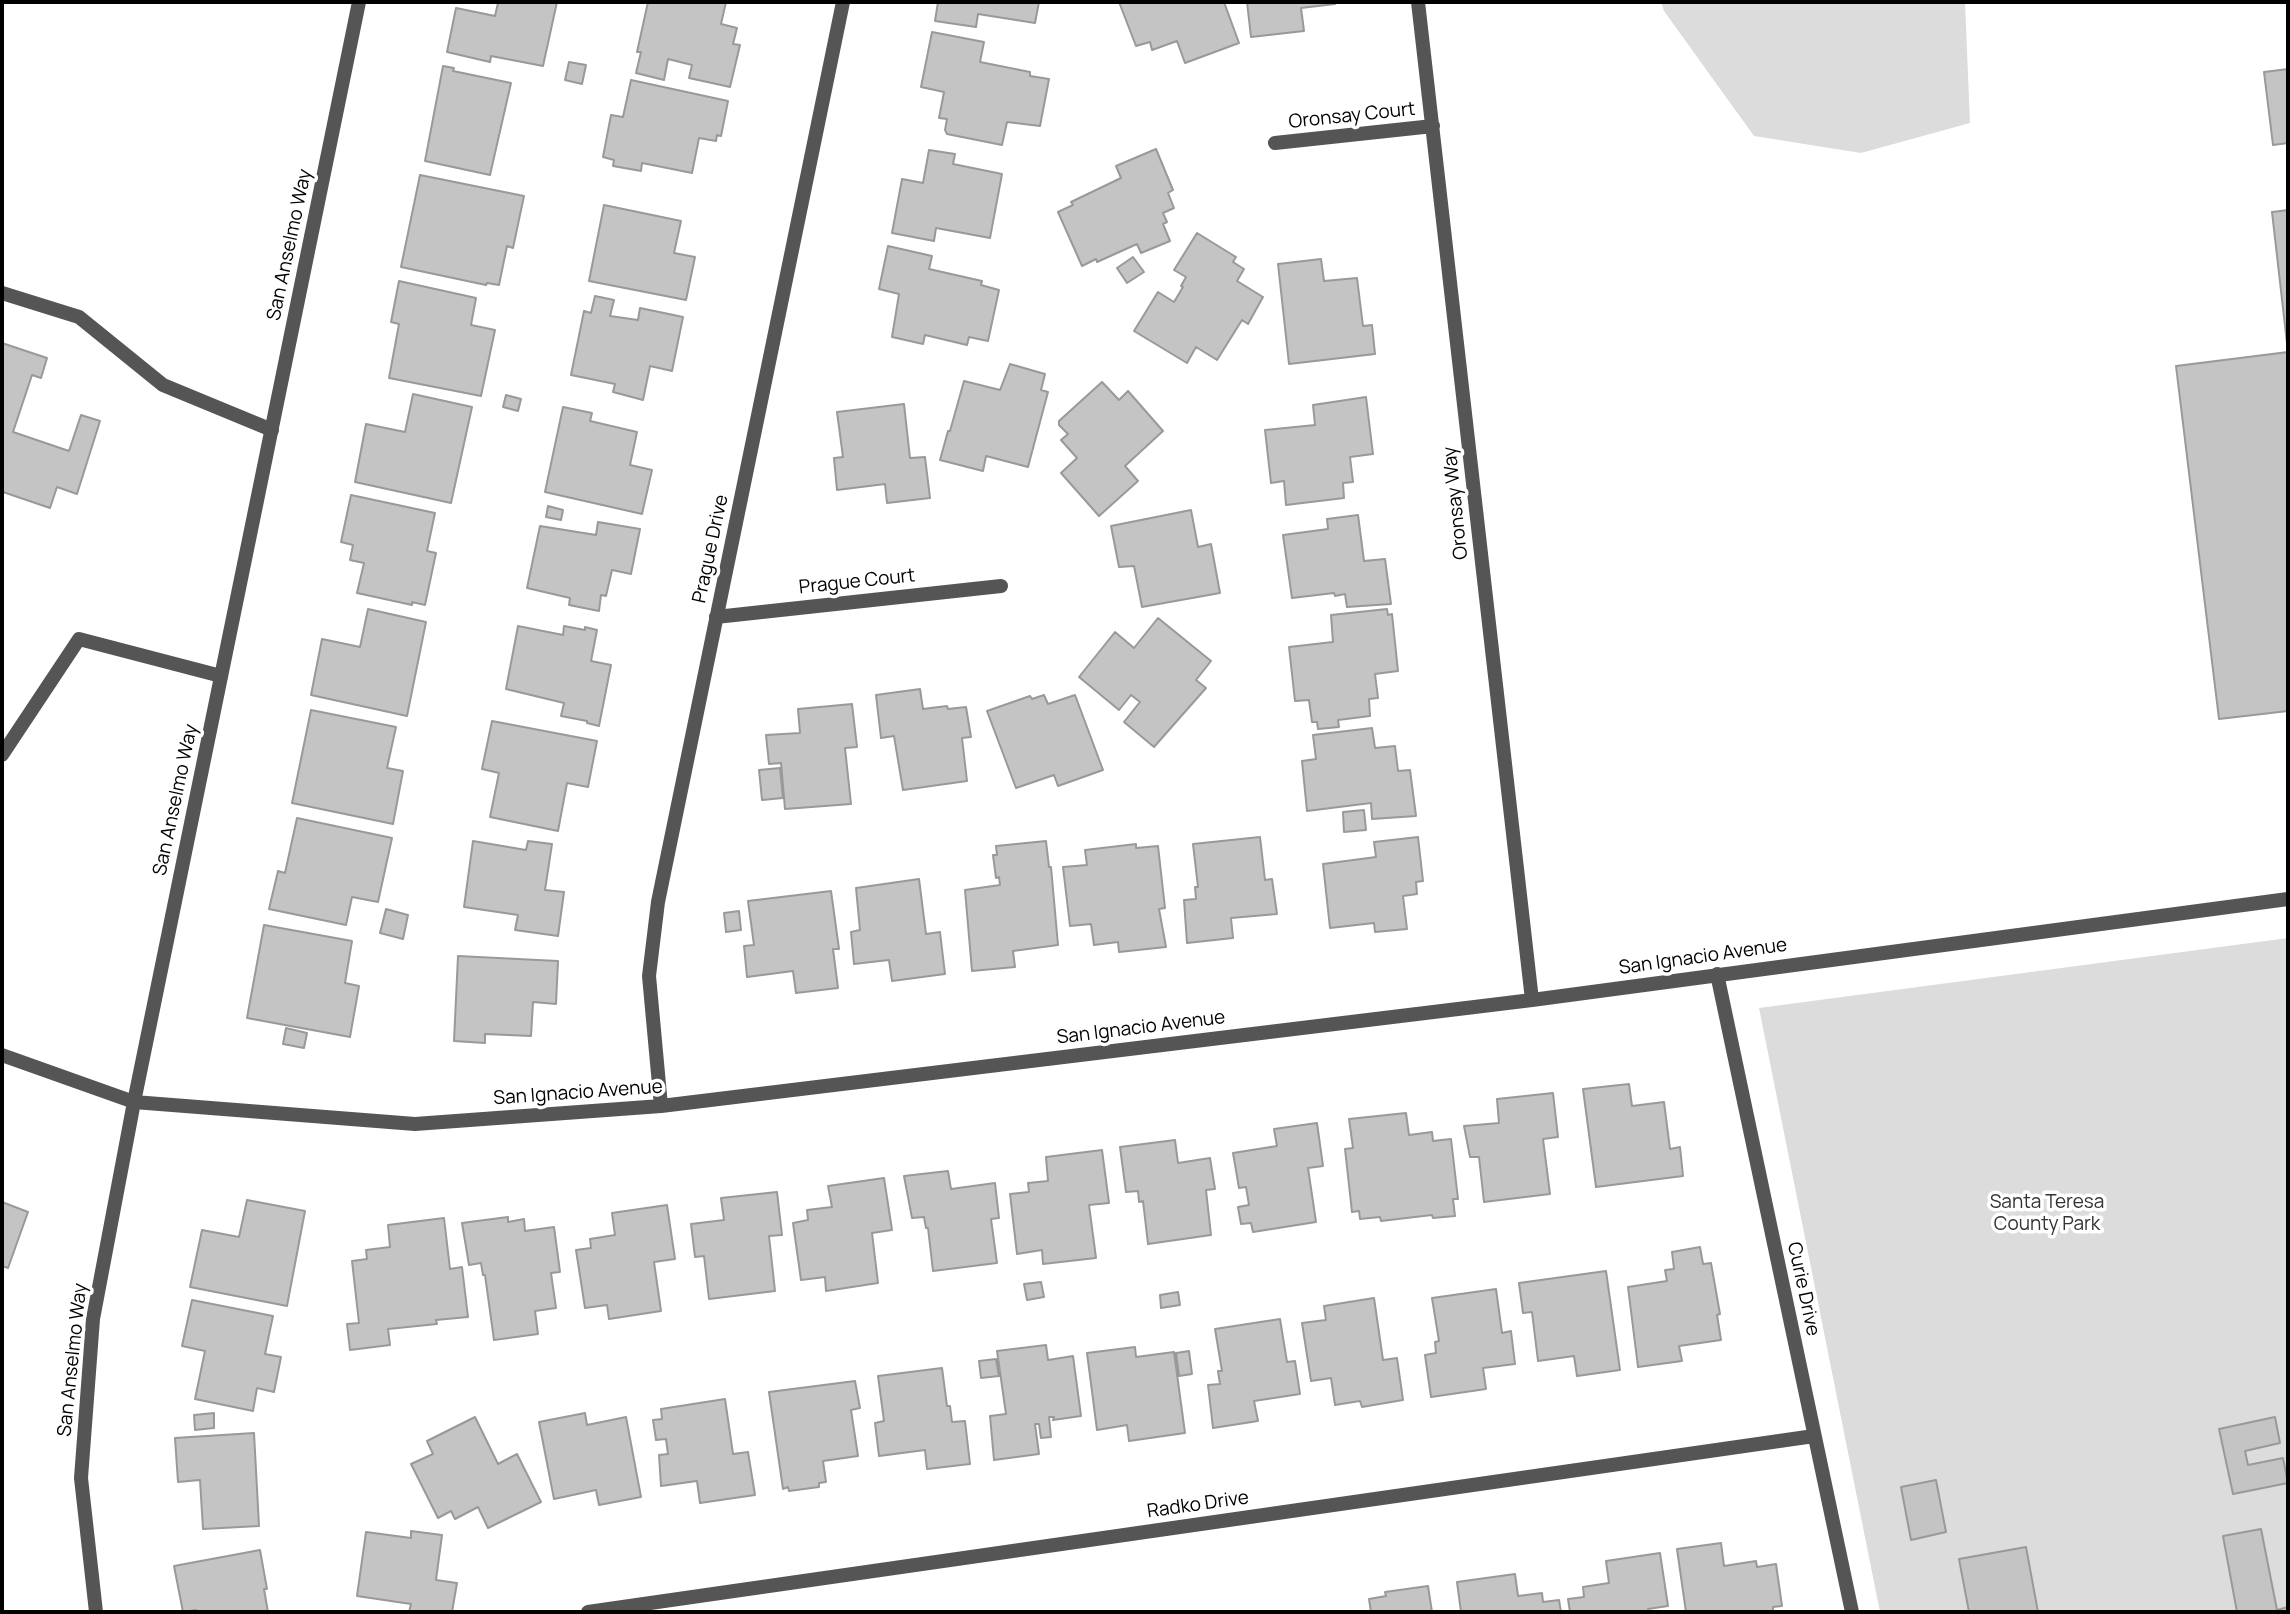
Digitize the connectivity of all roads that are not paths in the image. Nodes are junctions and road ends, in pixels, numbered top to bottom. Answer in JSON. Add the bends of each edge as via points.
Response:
{"nodes":[{"id":1,"x":359,"y":2,"type":"edge"},
{"id":2,"x":843,"y":2,"type":"edge"},
{"id":3,"x":1418,"y":2,"type":"edge"},
{"id":4,"x":1433,"y":126,"type":"junction"},
{"id":5,"x":1275,"y":143,"type":"dead end"},
{"id":6,"x":2,"y":293,"type":"edge"},
{"id":7,"x":272,"y":430,"type":"junction"},
{"id":8,"x":1002,"y":586,"type":"dead end"},
{"id":9,"x":716,"y":617,"type":"junction"},
{"id":10,"x":221,"y":676,"type":"junction"},
{"id":11,"x":2,"y":755,"type":"edge"},
{"id":12,"x":2288,"y":899,"type":"edge"},
{"id":13,"x":1717,"y":974,"type":"junction"},
{"id":14,"x":1532,"y":999,"type":"junction"},
{"id":15,"x":2,"y":1055,"type":"edge"},
{"id":16,"x":134,"y":1102,"type":"junction"},
{"id":17,"x":661,"y":1106,"type":"junction"},
{"id":18,"x":1814,"y":1436,"type":"junction"},
{"id":19,"x":96,"y":1612,"type":"edge"},
{"id":20,"x":588,"y":1612,"type":"edge"},
{"id":21,"x":1852,"y":1612,"type":"edge"}],
"edges":[{"from":1,"to":7,"type":"street","name":"San Anselmo Way"},
{"from":2,"to":9,"type":"street","name":"Prague Drive"},
{"from":3,"to":4,"type":"street","name":"Oronsay Way"},
{"from":4,"to":5,"type":"street","name":"Oronsay Court"},
{"from":4,"to":14,"type":"street","name":"Oronsay Way"},
{"from":6,"to":7,"type":"street","via":[[79,317],[163,385]]},
{"from":7,"to":10,"type":"street","name":"San Anselmo Way"},
{"from":8,"to":9,"type":"street","name":"Prague Court"},
{"from":9,"to":17,"type":"street","name":"Prague Drive","via":[[658,902],[649,976]]},
{"from":10,"to":11,"type":"street","via":[[79,639]]},
{"from":10,"to":16,"type":"street","name":"San Anselmo Way"},
{"from":12,"to":13,"type":"street","name":"San Ignacio Avenue"},
{"from":13,"to":14,"type":"street","name":"San Ignacio Avenue"},
{"from":13,"to":18,"type":"street","name":"Curie Drive"},
{"from":14,"to":17,"type":"street","name":"San Ignacio Avenue"},
{"from":15,"to":16,"type":"street","name":"San Ignacio Avenue"},
{"from":16,"to":17,"type":"street","name":"San Ignacio Avenue","via":[[415,1124]]},
{"from":16,"to":19,"type":"street","name":"San Anselmo Way","via":[[92,1332],[81,1478]]},
{"from":18,"to":20,"type":"street","name":"Radko Drive"},
{"from":18,"to":21,"type":"street","name":"Curie Drive"}]}
